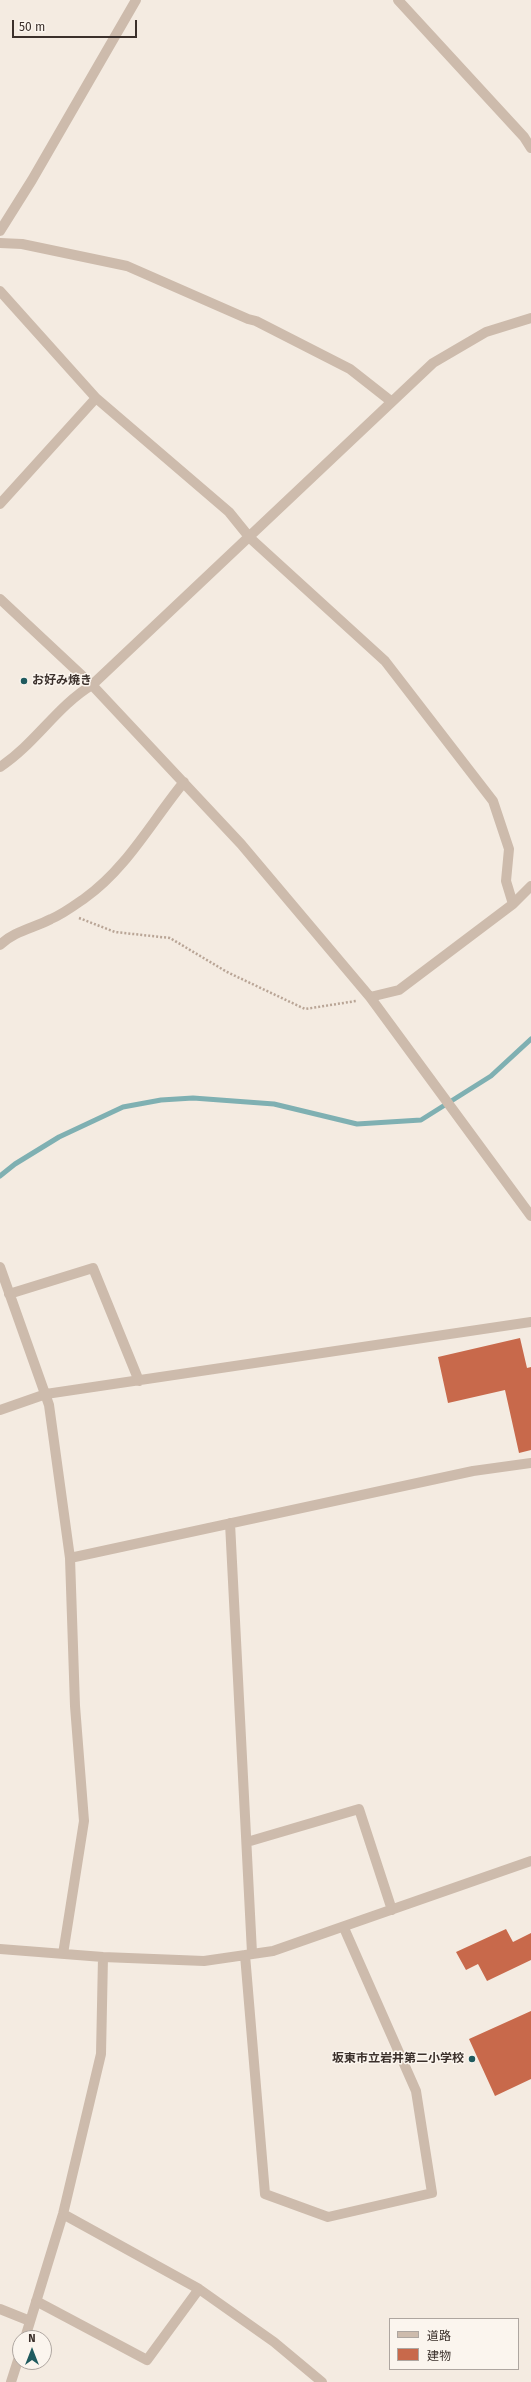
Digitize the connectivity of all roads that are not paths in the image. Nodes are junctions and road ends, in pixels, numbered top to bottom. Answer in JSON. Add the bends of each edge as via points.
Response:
{"nodes":[{"id":1,"x":136,"y":0,"type":"edge"},
{"id":2,"x":398,"y":0,"type":"edge"},
{"id":3,"x":531,"y":148,"type":"edge"},
{"id":4,"x":0,"y":231,"type":"edge"},
{"id":5,"x":0,"y":242,"type":"edge"},
{"id":6,"x":0,"y":291,"type":"edge"},
{"id":7,"x":531,"y":318,"type":"edge"},
{"id":8,"x":96,"y":398,"type":"junction"},
{"id":9,"x":392,"y":402,"type":"junction"},
{"id":10,"x":0,"y":504,"type":"edge"},
{"id":11,"x":250,"y":538,"type":"junction"},
{"id":12,"x":0,"y":598,"type":"edge"},
{"id":13,"x":92,"y":685,"type":"junction"},
{"id":14,"x":0,"y":767,"type":"edge"},
{"id":15,"x":184,"y":782,"type":"junction"},
{"id":16,"x":531,"y":886,"type":"edge"},
{"id":17,"x":513,"y":904,"type":"junction"},
{"id":18,"x":0,"y":945,"type":"edge"},
{"id":19,"x":370,"y":997,"type":"junction"},
{"id":20,"x":531,"y":1216,"type":"edge"},
{"id":21,"x":0,"y":1267,"type":"edge"},
{"id":22,"x":9,"y":1294,"type":"junction"},
{"id":23,"x":531,"y":1322,"type":"edge"},
{"id":24,"x":139,"y":1380,"type":"junction"},
{"id":25,"x":46,"y":1394,"type":"junction"},
{"id":26,"x":0,"y":1410,"type":"edge"},
{"id":27,"x":531,"y":1463,"type":"edge"},
{"id":28,"x":230,"y":1523,"type":"junction"},
{"id":29,"x":70,"y":1558,"type":"junction"},
{"id":30,"x":247,"y":1842,"type":"junction"},
{"id":31,"x":531,"y":1861,"type":"edge"},
{"id":32,"x":392,"y":1910,"type":"junction"},
{"id":33,"x":344,"y":1928,"type":"junction"},
{"id":34,"x":0,"y":1949,"type":"edge"},
{"id":35,"x":63,"y":1954,"type":"junction"},
{"id":36,"x":248,"y":1954,"type":"junction"},
{"id":37,"x":103,"y":1958,"type":"junction"},
{"id":38,"x":63,"y":2214,"type":"junction"},
{"id":39,"x":199,"y":2289,"type":"junction"},
{"id":40,"x":36,"y":2301,"type":"junction"},
{"id":41,"x":0,"y":2309,"type":"edge"},
{"id":42,"x":30,"y":2321,"type":"junction"},
{"id":43,"x":27,"y":2330,"type":"edge"},
{"id":44,"x":15,"y":2370,"type":"edge"},
{"id":45,"x":12,"y":2382,"type":"edge"},
{"id":46,"x":322,"y":2382,"type":"edge"}],
"edges":[{"from":1,"to":4,"type":"street"},
{"from":2,"to":3,"type":"street","via":[[524,137]]},
{"from":5,"to":9,"type":"street","via":[[22,244],[127,266],[263,324],[350,369]]},
{"from":6,"to":8,"type":"street"},
{"from":7,"to":9,"type":"street","via":[[486,332],[459,346],[433,363]]},
{"from":8,"to":10,"type":"street"},
{"from":8,"to":11,"type":"street","via":[[229,512]]},
{"from":9,"to":11,"type":"street"},
{"from":11,"to":13,"type":"street"},
{"from":11,"to":17,"type":"street","via":[[385,661],[493,801],[509,849],[506,881]]},
{"from":12,"to":13,"type":"street"},
{"from":13,"to":14,"type":"street","via":[[76,694],[19,752]]},
{"from":13,"to":15,"type":"street"},
{"from":15,"to":18,"type":"street","via":[[158,813],[128,858],[86,898],[52,919],[8,936]]},
{"from":15,"to":19,"type":"street","via":[[241,844]]},
{"from":16,"to":17,"type":"street"},
{"from":17,"to":19,"type":"street","via":[[398,990]]},
{"from":19,"to":20,"type":"street"},
{"from":21,"to":22,"type":"street"},
{"from":22,"to":24,"type":"street","via":[[93,1268]]},
{"from":22,"to":25,"type":"street"},
{"from":23,"to":24,"type":"street"},
{"from":24,"to":25,"type":"street"},
{"from":25,"to":26,"type":"street"},
{"from":25,"to":29,"type":"street"},
{"from":27,"to":28,"type":"street","via":[[473,1471]]},
{"from":28,"to":29,"type":"street"},
{"from":28,"to":30,"type":"street"},
{"from":29,"to":35,"type":"street","via":[[75,1706],[84,1821]]},
{"from":30,"to":32,"type":"street","via":[[360,1809]]},
{"from":30,"to":36,"type":"street"},
{"from":31,"to":32,"type":"street"},
{"from":32,"to":33,"type":"street"},
{"from":33,"to":36,"type":"street","via":[[273,1951]]},
{"from":33,"to":36,"type":"street","via":[[416,2091],[432,2194],[328,2217],[265,2194]]},
{"from":34,"to":35,"type":"street"},
{"from":35,"to":37,"type":"street"},
{"from":36,"to":37,"type":"street","via":[[204,1960]]},
{"from":37,"to":38,"type":"street","via":[[100,2054]]},
{"from":38,"to":39,"type":"street"},
{"from":38,"to":40,"type":"street"},
{"from":39,"to":40,"type":"street","via":[[147,2360]]},
{"from":39,"to":46,"type":"street","via":[[274,2342]]},
{"from":40,"to":42,"type":"street"},
{"from":41,"to":42,"type":"street"},
{"from":42,"to":43,"type":"street"},
{"from":44,"to":45,"type":"street"}]}
